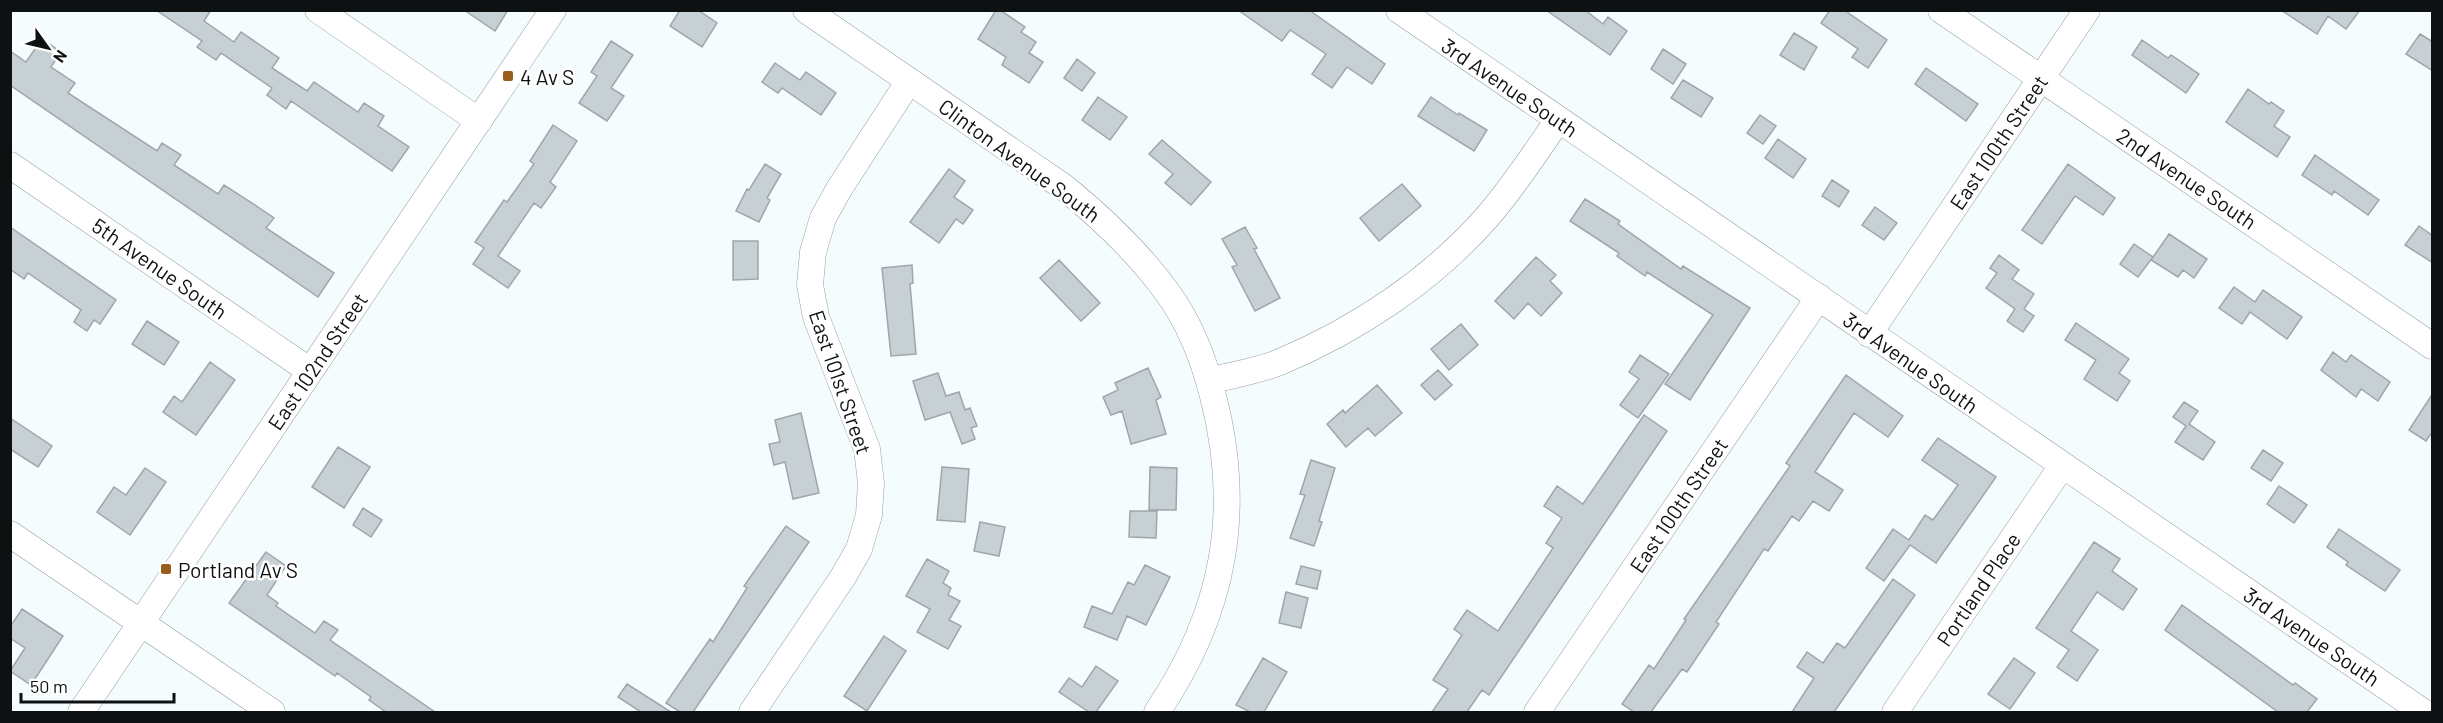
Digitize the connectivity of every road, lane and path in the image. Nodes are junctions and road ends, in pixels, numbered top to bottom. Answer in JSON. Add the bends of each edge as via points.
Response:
{"nodes":[{"id":1,"x":318,"y":10,"type":"edge"},
{"id":2,"x":553,"y":10,"type":"edge"},
{"id":3,"x":806,"y":10,"type":"edge"},
{"id":4,"x":1398,"y":10,"type":"edge"},
{"id":5,"x":1941,"y":10,"type":"edge"},
{"id":6,"x":2087,"y":10,"type":"edge"},
{"id":7,"x":2041,"y":79,"type":"junction"},
{"id":8,"x":909,"y":81,"type":"junction"},
{"id":9,"x":1558,"y":120,"type":"junction"},
{"id":10,"x":479,"y":122,"type":"junction"},
{"id":11,"x":10,"y":165,"type":"edge"},
{"id":12,"x":1819,"y":297,"type":"junction"},
{"id":13,"x":1869,"y":334,"type":"junction"},
{"id":14,"x":2433,"y":346,"type":"edge"},
{"id":15,"x":310,"y":371,"type":"junction"},
{"id":16,"x":1209,"y":381,"type":"junction"},
{"id":17,"x":2062,"y":466,"type":"junction"},
{"id":18,"x":10,"y":534,"type":"edge"},
{"id":19,"x":141,"y":623,"type":"junction"},
{"id":20,"x":81,"y":712,"type":"edge"},
{"id":21,"x":272,"y":712,"type":"edge"},
{"id":22,"x":752,"y":712,"type":"edge"},
{"id":23,"x":1157,"y":712,"type":"edge"},
{"id":24,"x":1537,"y":712,"type":"edge"},
{"id":25,"x":1895,"y":712,"type":"edge"},
{"id":26,"x":2423,"y":712,"type":"edge"}],
"edges":[{"from":1,"to":10,"type":"street"},
{"from":2,"to":10,"type":"street","name":"East 102nd Street"},
{"from":3,"to":8,"type":"street","name":"Clinton Avenue South"},
{"from":4,"to":9,"type":"street","name":"3rd Avenue South"},
{"from":5,"to":7,"type":"street","name":"2nd Avenue South"},
{"from":6,"to":7,"type":"street","name":"East 100th Street"},
{"from":7,"to":13,"type":"street","name":"East 100th Street"},
{"from":7,"to":14,"type":"street","name":"2nd Avenue South"},
{"from":8,"to":16,"type":"street","name":"Clinton Avenue South","via":[[1065,188],[1103,219],[1168,293],[1192,336]]},
{"from":8,"to":22,"type":"street","name":"East 101st Street","via":[[839,189],[823,218],[813,252],[810,285],[816,317],[867,449],[869,515],[859,549],[843,577]]},
{"from":9,"to":12,"type":"street","name":"3rd Avenue South"},
{"from":9,"to":16,"type":"street","via":[[1488,216],[1442,263],[1391,302],[1336,336],[1278,363]]},
{"from":10,"to":15,"type":"street","name":"East 102nd Street"},
{"from":11,"to":15,"type":"street","name":"5th Avenue South"},
{"from":12,"to":13,"type":"street","name":"3rd Avenue South"},
{"from":12,"to":24,"type":"street","name":"East 100th Street"},
{"from":13,"to":17,"type":"street","name":"3rd Avenue South"},
{"from":15,"to":19,"type":"street","name":"East 102nd Street"},
{"from":16,"to":23,"type":"street","name":"Clinton Avenue South","via":[[1223,435],[1228,491],[1225,547],[1212,600],[1193,652]]},
{"from":17,"to":25,"type":"street","name":"Portland Place"},
{"from":17,"to":26,"type":"street","name":"3rd Avenue South"},
{"from":18,"to":19,"type":"street"},
{"from":19,"to":20,"type":"street","name":"East 102nd Street"},
{"from":19,"to":21,"type":"street"}]}
